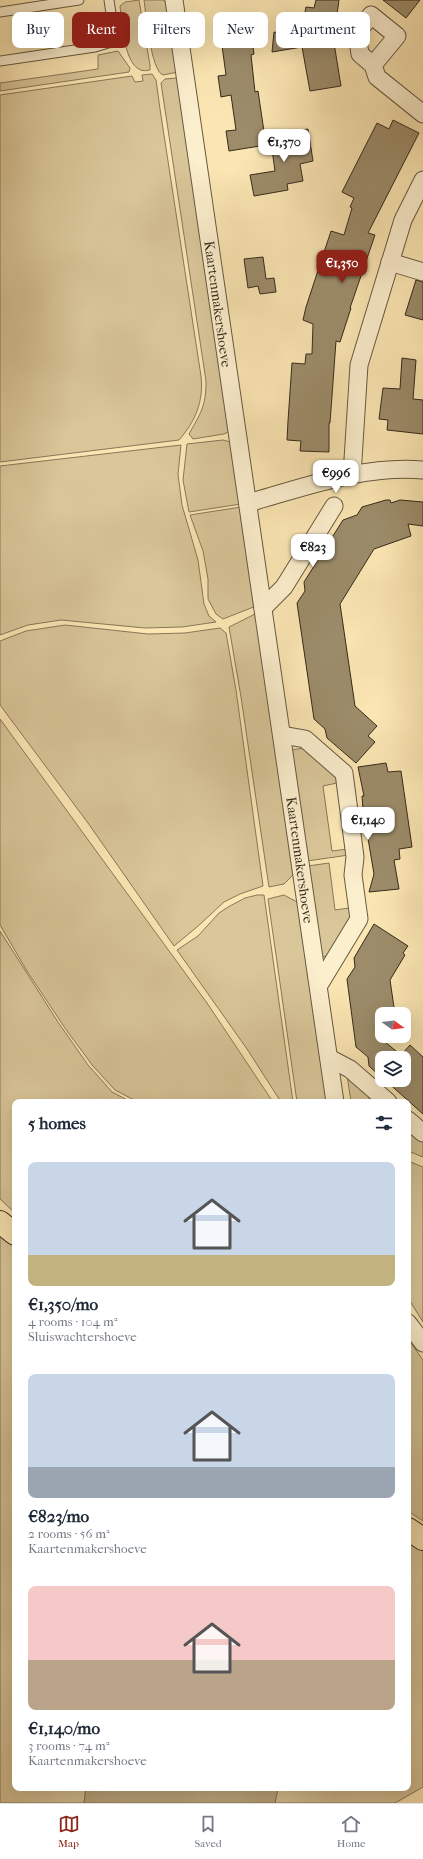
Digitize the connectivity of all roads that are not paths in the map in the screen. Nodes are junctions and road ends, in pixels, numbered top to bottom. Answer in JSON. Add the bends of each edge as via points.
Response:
{"nodes":[{"id":1,"x":79,"y":0,"type":"edge"},
{"id":2,"x":109,"y":0,"type":"edge"},
{"id":3,"x":174,"y":0,"type":"edge"},
{"id":4,"x":0,"y":12,"type":"edge"},
{"id":5,"x":0,"y":61,"type":"edge"},
{"id":6,"x":373,"y":65,"type":"dead end"},
{"id":7,"x":423,"y":114,"type":"edge"},
{"id":8,"x":423,"y":180,"type":"edge"},
{"id":9,"x":390,"y":262,"type":"junction"},
{"id":10,"x":423,"y":272,"type":"edge"},
{"id":11,"x":423,"y":470,"type":"edge"},
{"id":12,"x":352,"y":475,"type":"junction"},
{"id":13,"x":248,"y":503,"type":"junction"},
{"id":14,"x":334,"y":506,"type":"dead end"},
{"id":15,"x":264,"y":608,"type":"junction"},
{"id":16,"x":282,"y":735,"type":"junction"},
{"id":17,"x":318,"y":985,"type":"junction"},
{"id":18,"x":329,"y":1058,"type":"junction"},
{"id":19,"x":336,"y":1099,"type":"edge"},
{"id":20,"x":385,"y":1099,"type":"edge"},
{"id":21,"x":411,"y":1123,"type":"edge"},
{"id":22,"x":423,"y":1133,"type":"edge"},
{"id":23,"x":0,"y":1222,"type":"edge"},
{"id":24,"x":12,"y":1232,"type":"edge"},
{"id":25,"x":411,"y":1327,"type":"edge"},
{"id":26,"x":423,"y":1343,"type":"edge"},
{"id":27,"x":411,"y":1531,"type":"edge"},
{"id":28,"x":423,"y":1539,"type":"edge"}],
"edges":[{"from":1,"to":4,"type":"lane"},
{"from":2,"to":5,"type":"lane","via":[[115,42]]},
{"from":3,"to":13,"type":"street","name":"Kaartenmakershoeve"},
{"from":6,"to":7,"type":"street","via":[[376,77]]},
{"from":8,"to":9,"type":"street","via":[[403,220]]},
{"from":9,"to":10,"type":"street"},
{"from":9,"to":12,"type":"street","via":[[359,365]]},
{"from":11,"to":12,"type":"street","via":[[372,471]]},
{"from":12,"to":13,"type":"street"},
{"from":13,"to":15,"type":"street","name":"Kaartenmakershoeve"},
{"from":14,"to":15,"type":"street","via":[[284,587]]},
{"from":15,"to":16,"type":"street","name":"Kaartenmakershoeve"},
{"from":16,"to":17,"type":"street","name":"Kaartenmakershoeve"},
{"from":16,"to":17,"type":"street","via":[[305,739],[344,774],[355,857],[354,875],[359,919]]},
{"from":17,"to":18,"type":"street","name":"Kaartenmakershoeve"},
{"from":18,"to":19,"type":"street","name":"Kaartenmakershoeve"},
{"from":18,"to":20,"type":"street","via":[[350,1069]]},
{"from":21,"to":22,"type":"street"},
{"from":23,"to":24,"type":"highway"},
{"from":25,"to":26,"type":"street"},
{"from":27,"to":28,"type":"highway"}]}
